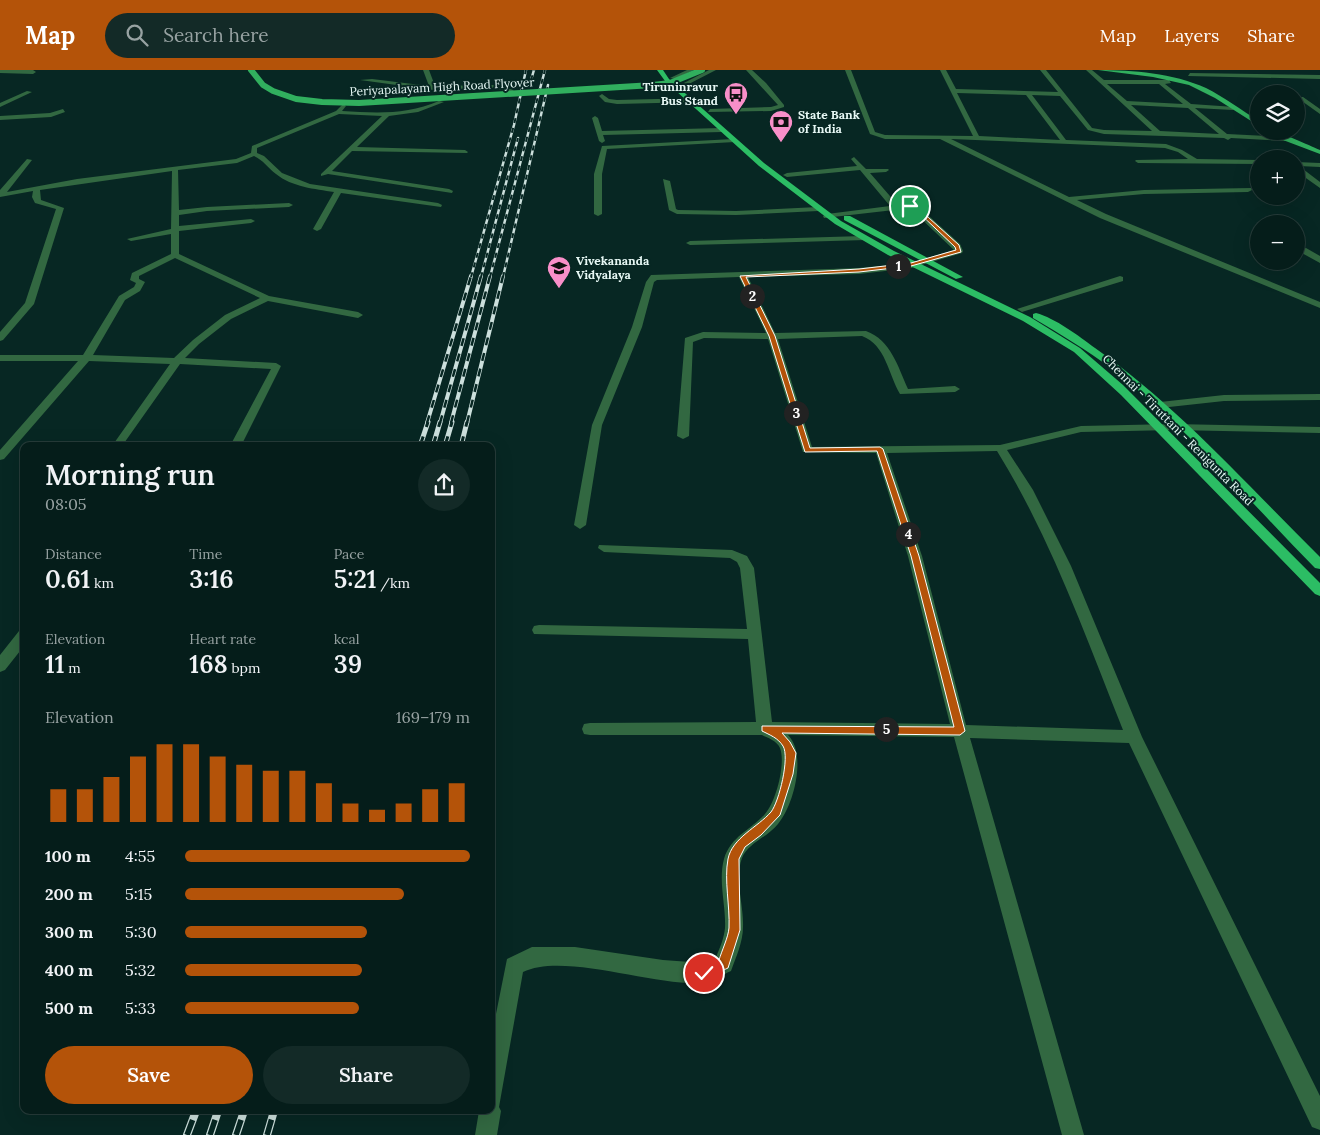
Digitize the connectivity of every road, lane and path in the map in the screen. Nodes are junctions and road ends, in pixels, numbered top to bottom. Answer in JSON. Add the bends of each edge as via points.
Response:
{"nodes":[{"id":1,"x":251,"y":70,"type":"edge"},
{"id":2,"x":426,"y":70,"type":"edge"},
{"id":3,"x":660,"y":70,"type":"edge"},
{"id":4,"x":691,"y":70,"type":"edge"},
{"id":5,"x":702,"y":70,"type":"edge"},
{"id":6,"x":713,"y":70,"type":"edge"},
{"id":7,"x":749,"y":70,"type":"edge"},
{"id":8,"x":848,"y":70,"type":"edge"},
{"id":9,"x":943,"y":70,"type":"edge"},
{"id":10,"x":1043,"y":70,"type":"edge"},
{"id":11,"x":1089,"y":70,"type":"edge"},
{"id":12,"x":1101,"y":70,"type":"edge"},
{"id":13,"x":1184,"y":70,"type":"edge"},
{"id":14,"x":1239,"y":70,"type":"edge"},
{"id":15,"x":1292,"y":70,"type":"edge"},
{"id":16,"x":1124,"y":71,"type":"edge"},
{"id":17,"x":0,"y":72,"type":"edge"},
{"id":18,"x":33,"y":72,"type":"dead end"},
{"id":19,"x":671,"y":74,"type":"edge"},
{"id":20,"x":1153,"y":74,"type":"junction"},
{"id":21,"x":1190,"y":75,"type":"junction"},
{"id":22,"x":1249,"y":76,"type":"junction"},
{"id":23,"x":1303,"y":77,"type":"junction"},
{"id":24,"x":1320,"y":77,"type":"edge"},
{"id":25,"x":363,"y":80,"type":"dead end"},
{"id":26,"x":1102,"y":82,"type":"junction"},
{"id":27,"x":1160,"y":82,"type":"junction"},
{"id":28,"x":1184,"y":82,"type":"junction"},
{"id":29,"x":681,"y":86,"type":"junction"},
{"id":30,"x":433,"y":88,"type":"junction"},
{"id":31,"x":511,"y":90,"type":"dead end"},
{"id":32,"x":953,"y":91,"type":"junction"},
{"id":33,"x":10,"y":92,"type":"dead end"},
{"id":34,"x":1028,"y":93,"type":"junction"},
{"id":35,"x":1062,"y":94,"type":"junction"},
{"id":36,"x":602,"y":96,"type":"dead end"},
{"id":37,"x":693,"y":100,"type":"junction"},
{"id":38,"x":1305,"y":101,"type":"edge"},
{"id":39,"x":441,"y":102,"type":"dead end"},
{"id":40,"x":1125,"y":103,"type":"junction"},
{"id":41,"x":0,"y":105,"type":"edge"},
{"id":42,"x":1188,"y":106,"type":"junction"},
{"id":43,"x":1233,"y":108,"type":"junction"},
{"id":44,"x":63,"y":111,"type":"dead end"},
{"id":45,"x":710,"y":111,"type":"junction"},
{"id":46,"x":1320,"y":112,"type":"edge"},
{"id":47,"x":386,"y":116,"type":"junction"},
{"id":48,"x":0,"y":118,"type":"edge"},
{"id":49,"x":595,"y":118,"type":"dead end"},
{"id":50,"x":1250,"y":118,"type":"edge"},
{"id":51,"x":722,"y":130,"type":"junction"},
{"id":52,"x":600,"y":133,"type":"junction"},
{"id":53,"x":1158,"y":133,"type":"junction"},
{"id":54,"x":941,"y":137,"type":"junction"},
{"id":55,"x":978,"y":138,"type":"junction"},
{"id":56,"x":1228,"y":138,"type":"junction"},
{"id":57,"x":1250,"y":138,"type":"edge"},
{"id":58,"x":1288,"y":140,"type":"edge"},
{"id":59,"x":733,"y":141,"type":"junction"},
{"id":60,"x":1064,"y":141,"type":"junction"},
{"id":61,"x":604,"y":147,"type":"junction"},
{"id":62,"x":350,"y":149,"type":"junction"},
{"id":63,"x":465,"y":152,"type":"dead end"},
{"id":64,"x":1320,"y":152,"type":"edge"},
{"id":65,"x":254,"y":154,"type":"junction"},
{"id":66,"x":854,"y":159,"type":"dead end"},
{"id":67,"x":29,"y":160,"type":"dead end"},
{"id":68,"x":1195,"y":161,"type":"junction"},
{"id":69,"x":1138,"y":162,"type":"dead end"},
{"id":70,"x":1250,"y":162,"type":"edge"},
{"id":71,"x":1320,"y":165,"type":"edge"},
{"id":72,"x":1305,"y":166,"type":"edge"},
{"id":73,"x":175,"y":169,"type":"junction"},
{"id":74,"x":862,"y":169,"type":"junction"},
{"id":75,"x":886,"y":170,"type":"dead end"},
{"id":76,"x":327,"y":172,"type":"junction"},
{"id":77,"x":1305,"y":174,"type":"edge"},
{"id":78,"x":788,"y":175,"type":"junction"},
{"id":79,"x":666,"y":181,"type":"dead end"},
{"id":80,"x":308,"y":186,"type":"junction"},
{"id":81,"x":1320,"y":186,"type":"edge"},
{"id":82,"x":37,"y":187,"type":"junction"},
{"id":83,"x":1248,"y":190,"type":"dead end"},
{"id":84,"x":338,"y":191,"type":"junction"},
{"id":85,"x":449,"y":191,"type":"dead end"},
{"id":86,"x":0,"y":195,"type":"edge"},
{"id":87,"x":1068,"y":199,"type":"junction"},
{"id":88,"x":438,"y":205,"type":"dead end"},
{"id":89,"x":894,"y":205,"type":"junction"},
{"id":90,"x":289,"y":206,"type":"dead end"},
{"id":91,"x":818,"y":209,"type":"junction"},
{"id":92,"x":175,"y":213,"type":"junction"},
{"id":93,"x":598,"y":214,"type":"dead end"},
{"id":94,"x":840,"y":215,"type":"junction"},
{"id":95,"x":827,"y":216,"type":"junction"},
{"id":96,"x":251,"y":221,"type":"dead end"},
{"id":97,"x":317,"y":229,"type":"dead end"},
{"id":98,"x":175,"y":230,"type":"junction"},
{"id":99,"x":864,"y":238,"type":"junction"},
{"id":100,"x":131,"y":239,"type":"dead end"},
{"id":101,"x":690,"y":243,"type":"dead end"},
{"id":102,"x":1305,"y":251,"type":"edge"},
{"id":103,"x":175,"y":255,"type":"junction"},
{"id":104,"x":927,"y":260,"type":"junction"},
{"id":105,"x":1320,"y":260,"type":"edge"},
{"id":106,"x":911,"y":264,"type":"junction"},
{"id":107,"x":743,"y":276,"type":"junction"},
{"id":108,"x":1120,"y":279,"type":"dead end"},
{"id":109,"x":267,"y":298,"type":"junction"},
{"id":110,"x":1320,"y":305,"type":"edge"},
{"id":111,"x":1022,"y":310,"type":"junction"},
{"id":112,"x":358,"y":315,"type":"dead end"},
{"id":113,"x":772,"y":336,"type":"junction"},
{"id":114,"x":0,"y":338,"type":"edge"},
{"id":115,"x":0,"y":358,"type":"edge"},
{"id":116,"x":86,"y":358,"type":"junction"},
{"id":117,"x":177,"y":361,"type":"junction"},
{"id":118,"x":955,"y":389,"type":"dead end"},
{"id":119,"x":1320,"y":397,"type":"edge"},
{"id":120,"x":1160,"y":405,"type":"junction"},
{"id":121,"x":1158,"y":427,"type":"junction"},
{"id":122,"x":1185,"y":428,"type":"junction"},
{"id":123,"x":1320,"y":429,"type":"edge"},
{"id":124,"x":683,"y":436,"type":"dead end"},
{"id":125,"x":120,"y":442,"type":"edge"},
{"id":126,"x":238,"y":442,"type":"edge"},
{"id":127,"x":1000,"y":448,"type":"junction"},
{"id":128,"x":880,"y":449,"type":"junction"},
{"id":129,"x":0,"y":457,"type":"edge"},
{"id":130,"x":580,"y":525,"type":"dead end"},
{"id":131,"x":604,"y":548,"type":"dead end"},
{"id":132,"x":1320,"y":566,"type":"edge"},
{"id":133,"x":1320,"y":591,"type":"edge"},
{"id":134,"x":539,"y":630,"type":"dead end"},
{"id":135,"x":754,"y":634,"type":"junction"},
{"id":136,"x":20,"y":640,"type":"edge"},
{"id":137,"x":0,"y":666,"type":"edge"},
{"id":138,"x":590,"y":729,"type":"dead end"},
{"id":139,"x":765,"y":729,"type":"junction"},
{"id":140,"x":960,"y":731,"type":"junction"},
{"id":141,"x":1134,"y":737,"type":"junction"},
{"id":142,"x":495,"y":1078,"type":"edge"},
{"id":143,"x":490,"y":1114,"type":"edge"},
{"id":144,"x":1320,"y":1119,"type":"edge"},
{"id":145,"x":486,"y":1135,"type":"edge"},
{"id":146,"x":1073,"y":1135,"type":"edge"}],
"edges":[{"from":1,"to":5,"type":"main road","name":"Periyapalayam High Road Flyover","bridge":true,"via":[[263,85],[289,97],[359,103],[653,85]]},
{"from":2,"to":30,"type":"street"},
{"from":3,"to":37,"type":"highway","name":"Chennai - Tiruttani - Renigunta Road","via":[[667,80]]},
{"from":4,"to":19,"type":"street"},
{"from":6,"to":29,"type":"street"},
{"from":7,"to":45,"type":"street","via":[[782,106],[771,110]]},
{"from":8,"to":54,"type":"street","via":[[871,136]]},
{"from":9,"to":32,"type":"street"},
{"from":10,"to":35,"type":"street"},
{"from":11,"to":26,"type":"street"},
{"from":12,"to":16,"type":"main road"},
{"from":13,"to":21,"type":"street"},
{"from":14,"to":22,"type":"street"},
{"from":15,"to":23,"type":"street"},
{"from":16,"to":20,"type":"main road"},
{"from":17,"to":18,"type":"street"},
{"from":19,"to":29,"type":"highway","name":"Chennai - Tiruttani - Renigunta Road"},
{"from":20,"to":21,"type":"street"},
{"from":20,"to":28,"type":"main road"},
{"from":21,"to":22,"type":"street"},
{"from":22,"to":23,"type":"street"},
{"from":23,"to":24,"type":"street"},
{"from":25,"to":30,"type":"street"},
{"from":26,"to":27,"type":"street"},
{"from":26,"to":40,"type":"street"},
{"from":27,"to":28,"type":"street"},
{"from":27,"to":42,"type":"street"},
{"from":28,"to":43,"type":"main road","via":[[1203,89]]},
{"from":29,"to":37,"type":"highway","name":"Chennai - Tiruttani - Renigunta Road"},
{"from":30,"to":31,"type":"street","via":[[498,86]]},
{"from":32,"to":34,"type":"street"},
{"from":32,"to":55,"type":"street"},
{"from":33,"to":41,"type":"street","via":[[29,92]]},
{"from":34,"to":35,"type":"street"},
{"from":34,"to":60,"type":"street"},
{"from":35,"to":53,"type":"street","via":[[1090,130]]},
{"from":36,"to":37,"type":"street","via":[[607,101],[617,102]]},
{"from":37,"to":45,"type":"highway","name":"Chennai - Tiruttani - Renigunta Road"},
{"from":37,"to":51,"type":"highway","name":"Chennai - Tiruttani - Renigunta Road"},
{"from":38,"to":46,"type":"street"},
{"from":39,"to":47,"type":"street","via":[[428,109]]},
{"from":40,"to":42,"type":"street"},
{"from":40,"to":53,"type":"street"},
{"from":42,"to":43,"type":"street"},
{"from":42,"to":56,"type":"street"},
{"from":43,"to":50,"type":"main road"},
{"from":44,"to":48,"type":"street","via":[[51,115]]},
{"from":45,"to":78,"type":"highway","name":"Chennai - Tiruttani - Renigunta Road"},
{"from":47,"to":62,"type":"street"},
{"from":47,"to":65,"type":"street","via":[[341,109],[254,148]]},
{"from":49,"to":52,"type":"street"},
{"from":51,"to":52,"type":"street"},
{"from":51,"to":59,"type":"highway","name":"Chennai - Tiruttani - Renigunta Road"},
{"from":52,"to":61,"type":"street"},
{"from":53,"to":56,"type":"street"},
{"from":54,"to":55,"type":"street"},
{"from":54,"to":87,"type":"street"},
{"from":55,"to":60,"type":"street"},
{"from":56,"to":57,"type":"street"},
{"from":58,"to":64,"type":"main road"},
{"from":59,"to":61,"type":"street"},
{"from":59,"to":91,"type":"highway","name":"Chennai - Tiruttani - Renigunta Road"},
{"from":60,"to":68,"type":"street","via":[[1166,146]]},
{"from":61,"to":93,"type":"street","via":[[598,174]]},
{"from":62,"to":63,"type":"street"},
{"from":62,"to":76,"type":"street"},
{"from":65,"to":73,"type":"street","via":[[237,161]]},
{"from":65,"to":80,"type":"street","via":[[280,174]]},
{"from":66,"to":74,"type":"street"},
{"from":67,"to":86,"type":"street"},
{"from":68,"to":69,"type":"street"},
{"from":68,"to":70,"type":"street"},
{"from":71,"to":72,"type":"street"},
{"from":73,"to":82,"type":"street"},
{"from":73,"to":92,"type":"street"},
{"from":74,"to":75,"type":"street"},
{"from":74,"to":78,"type":"street"},
{"from":74,"to":89,"type":"street"},
{"from":76,"to":80,"type":"street"},
{"from":76,"to":85,"type":"street"},
{"from":77,"to":81,"type":"street"},
{"from":78,"to":94,"type":"highway","name":"Chennai - Tiruttani - Renigunta Road"},
{"from":79,"to":91,"type":"street","via":[[673,210],[677,212]]},
{"from":80,"to":84,"type":"street"},
{"from":82,"to":86,"type":"street"},
{"from":82,"to":114,"type":"street","via":[[38,201],[60,208],[29,304]]},
{"from":83,"to":87,"type":"street","via":[[1144,192]]},
{"from":84,"to":88,"type":"street"},
{"from":84,"to":97,"type":"street"},
{"from":87,"to":110,"type":"street"},
{"from":89,"to":94,"type":"street","via":[[891,210]]},
{"from":89,"to":104,"type":"street","via":[[917,210],[959,251]]},
{"from":90,"to":92,"type":"street"},
{"from":91,"to":95,"type":"highway","name":"Chennai - Tiruttani - Renigunta Road"},
{"from":92,"to":98,"type":"street"},
{"from":94,"to":95,"type":"street"},
{"from":94,"to":104,"type":"highway","name":"Chennai - Tiruttani - Renigunta Road"},
{"from":95,"to":99,"type":"highway","name":"Chennai - Tiruttani - Renigunta Road"},
{"from":96,"to":98,"type":"street"},
{"from":98,"to":100,"type":"street"},
{"from":98,"to":103,"type":"street"},
{"from":99,"to":101,"type":"street"},
{"from":99,"to":106,"type":"highway","name":"Chennai - Tiruttani - Renigunta Road"},
{"from":102,"to":105,"type":"street"},
{"from":103,"to":109,"type":"street"},
{"from":103,"to":116,"type":"street","via":[[135,275],[134,280],[141,282],[138,289],[122,298]]},
{"from":104,"to":106,"type":"street"},
{"from":104,"to":111,"type":"highway","name":"Chennai - Tiruttani - Renigunta Road"},
{"from":106,"to":107,"type":"street","via":[[859,271]]},
{"from":106,"to":121,"type":"highway","name":"Chennai - Tiruttani - Renigunta Road","via":[[1005,308],[1076,350],[1105,372]]},
{"from":107,"to":113,"type":"street"},
{"from":107,"to":130,"type":"street","via":[[666,276],[654,277],[650,282],[637,327],[598,425]]},
{"from":108,"to":111,"type":"street"},
{"from":109,"to":112,"type":"street"},
{"from":109,"to":117,"type":"street","via":[[228,317]]},
{"from":111,"to":120,"type":"highway","name":"Chennai - Tiruttani - Renigunta Road","via":[[1092,349]]},
{"from":113,"to":118,"type":"street","via":[[871,335],[880,341],[904,392]]},
{"from":113,"to":124,"type":"street","via":[[703,335],[688,340]]},
{"from":113,"to":128,"type":"street","via":[[807,450]]},
{"from":115,"to":116,"type":"street"},
{"from":116,"to":117,"type":"street"},
{"from":116,"to":129,"type":"street"},
{"from":117,"to":125,"type":"street"},
{"from":117,"to":126,"type":"street","via":[[276,366]]},
{"from":119,"to":120,"type":"street","via":[[1224,398]]},
{"from":120,"to":122,"type":"highway","name":"Chennai - Tiruttani - Renigunta Road"},
{"from":121,"to":122,"type":"street"},
{"from":121,"to":127,"type":"street","via":[[1081,430]]},
{"from":121,"to":133,"type":"highway","name":"Chennai - Tiruttani - Renigunta Road"},
{"from":122,"to":123,"type":"street"},
{"from":122,"to":132,"type":"highway","name":"Chennai - Tiruttani - Renigunta Road"},
{"from":127,"to":128,"type":"street"},
{"from":127,"to":141,"type":"street","via":[[1027,490],[1064,566]]},
{"from":128,"to":140,"type":"street","via":[[915,556]]},
{"from":131,"to":135,"type":"street","via":[[732,554],[747,568]]},
{"from":134,"to":135,"type":"street"},
{"from":135,"to":139,"type":"street"},
{"from":136,"to":137,"type":"street"},
{"from":138,"to":139,"type":"street"},
{"from":139,"to":140,"type":"street"},
{"from":139,"to":142,"type":"street","via":[[787,744],[791,753],[788,774],[777,812],[741,844],[733,858],[734,930],[724,964],[704,973],[575,957],[532,957],[514,966]]},
{"from":140,"to":141,"type":"street"},
{"from":140,"to":146,"type":"street"},
{"from":141,"to":144,"type":"street"},
{"from":143,"to":145,"type":"street"}]}
